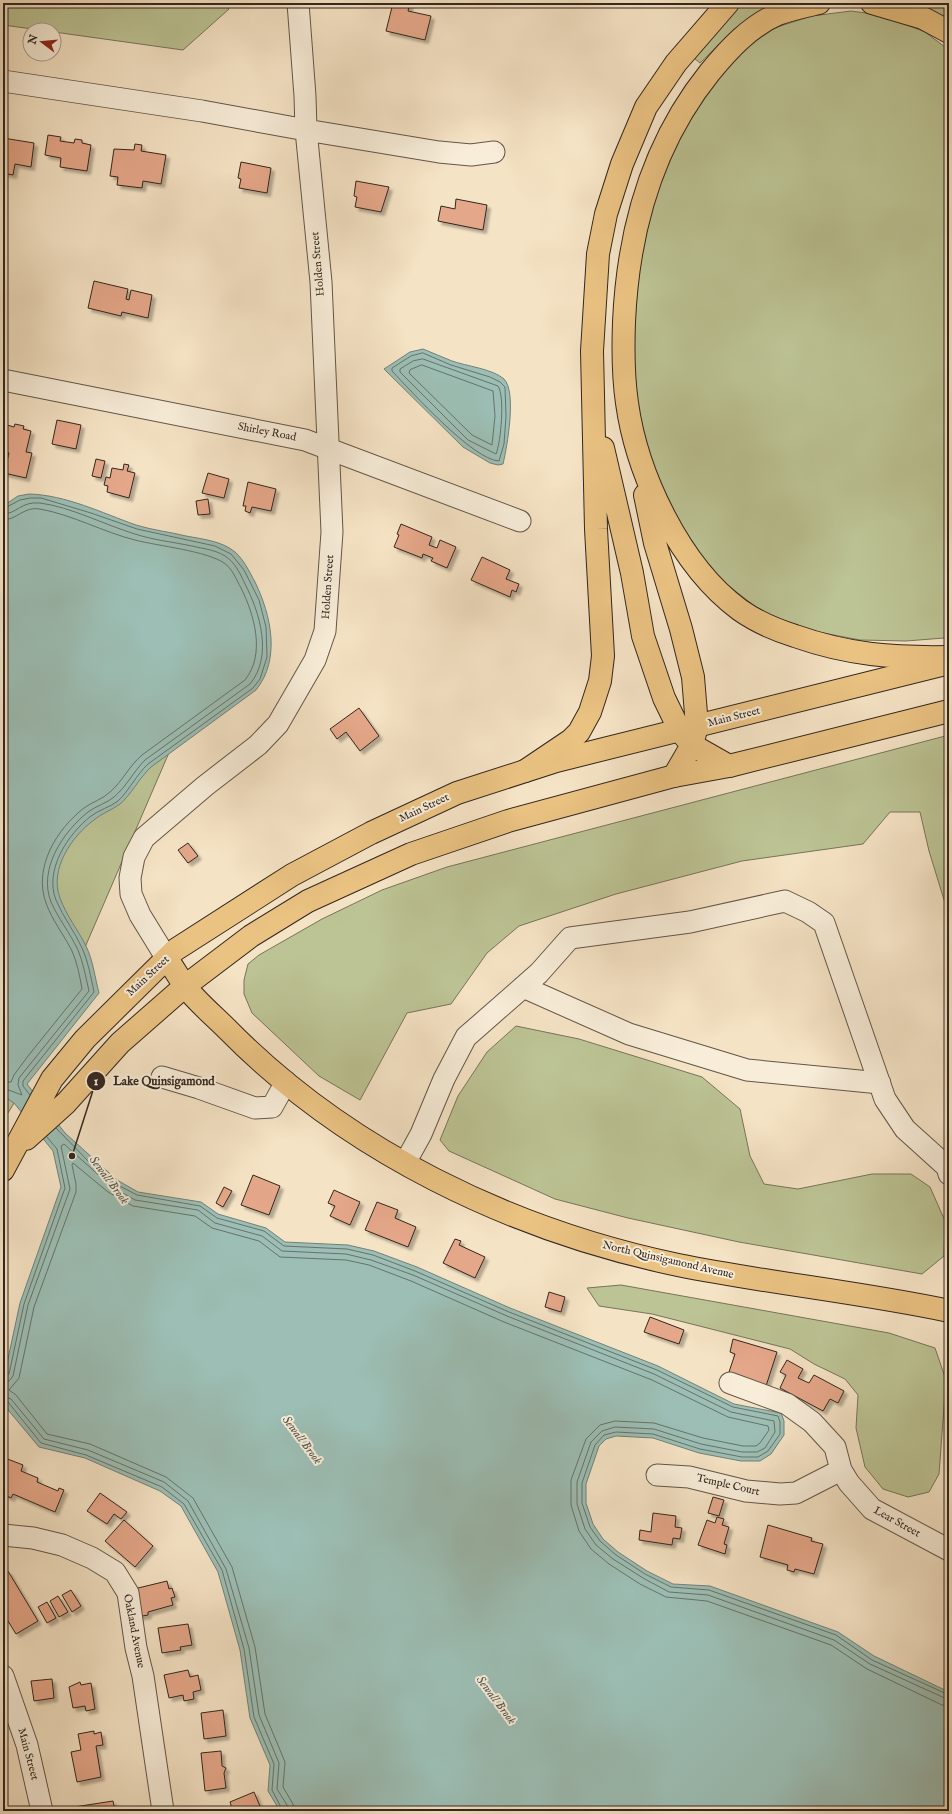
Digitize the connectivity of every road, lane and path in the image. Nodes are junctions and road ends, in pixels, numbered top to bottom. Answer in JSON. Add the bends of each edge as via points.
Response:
{"nodes":[{"id":1,"x":298,"y":3,"type":"edge"},
{"id":2,"x":728,"y":3,"type":"edge"},
{"id":3,"x":819,"y":3,"type":"edge"},
{"id":4,"x":872,"y":3,"type":"edge"},
{"id":5,"x":949,"y":32,"type":"edge"},
{"id":6,"x":3,"y":81,"type":"edge"},
{"id":7,"x":306,"y":130,"type":"junction"},
{"id":8,"x":494,"y":152,"type":"dead end"},
{"id":9,"x":3,"y":380,"type":"edge"},
{"id":10,"x":594,"y":385,"type":"junction"},
{"id":11,"x":634,"y":439,"type":"junction"},
{"id":12,"x":328,"y":449,"type":"junction"},
{"id":13,"x":520,"y":521,"type":"dead end"},
{"id":14,"x":949,"y":657,"type":"edge"},
{"id":15,"x":949,"y":663,"type":"edge"},
{"id":16,"x":949,"y":710,"type":"edge"},
{"id":17,"x":690,"y":734,"type":"junction"},
{"id":18,"x":729,"y":766,"type":"junction"},
{"id":19,"x":525,"y":771,"type":"junction"},
{"id":20,"x":674,"y":776,"type":"junction"},
{"id":21,"x":167,"y":959,"type":"junction"},
{"id":22,"x":185,"y":986,"type":"junction"},
{"id":23,"x":523,"y":987,"type":"junction"},
{"id":24,"x":162,"y":1077,"type":"dead end"},
{"id":25,"x":286,"y":1082,"type":"junction"},
{"id":26,"x":880,"y":1083,"type":"junction"},
{"id":27,"x":14,"y":1150,"type":"junction"},
{"id":28,"x":405,"y":1163,"type":"junction"},
{"id":29,"x":3,"y":1170,"type":"edge"},
{"id":30,"x":949,"y":1174,"type":"edge"},
{"id":31,"x":949,"y":1303,"type":"edge"},
{"id":32,"x":949,"y":1311,"type":"edge"},
{"id":33,"x":730,"y":1383,"type":"dead end"},
{"id":34,"x":841,"y":1470,"type":"junction"},
{"id":35,"x":657,"y":1475,"type":"dead end"},
{"id":36,"x":3,"y":1535,"type":"edge"},
{"id":37,"x":949,"y":1550,"type":"edge"},
{"id":38,"x":3,"y":1676,"type":"edge"},
{"id":39,"x":42,"y":1811,"type":"edge"},
{"id":40,"x":163,"y":1811,"type":"edge"}],
"edges":[{"from":1,"to":7,"type":"street","name":"Holden Street"},
{"from":2,"to":10,"type":"main road","via":[[659,85],[641,117],[622,164],[606,214],[598,254],[592,351]]},
{"from":3,"to":11,"type":"main road","via":[[778,14],[752,29],[727,52],[686,105],[668,135],[654,166],[643,196],[625,288],[623,366]]},
{"from":4,"to":5,"type":"main road","via":[[923,18]]},
{"from":6,"to":7,"type":"street","via":[[202,111]]},
{"from":7,"to":8,"type":"street","via":[[439,152],[471,155]]},
{"from":7,"to":12,"type":"street","name":"Holden Street","via":[[321,282]]},
{"from":9,"to":12,"type":"street","name":"Shirley Road","via":[[305,440]]},
{"from":10,"to":17,"type":"main road","via":[[601,438],[631,566],[643,636],[664,698]]},
{"from":10,"to":19,"type":"main road","via":[[596,529],[603,656],[600,681],[590,712],[579,732]]},
{"from":11,"to":14,"type":"main road","via":[[663,512],[686,552],[701,574],[740,610],[778,630],[826,646],[889,657]]},
{"from":11,"to":17,"type":"main road","via":[[655,543],[693,676]]},
{"from":12,"to":13,"type":"street","name":"Shirley Road"},
{"from":12,"to":21,"type":"street","name":"Holden Street","via":[[332,539],[325,631],[316,660],[278,724],[258,745],[144,838],[134,857],[130,878],[131,894],[140,915]]},
{"from":15,"to":17,"type":"main road","name":"Main Street"},
{"from":16,"to":18,"type":"main road","name":"Main Street"},
{"from":17,"to":18,"type":"main road"},
{"from":17,"to":19,"type":"main road","name":"Main Street","via":[[556,761]]},
{"from":17,"to":20,"type":"main road"},
{"from":18,"to":20,"type":"main road","name":"Main Street"},
{"from":19,"to":21,"type":"main road","name":"Main Street","via":[[457,793],[370,833],[292,875],[174,950]]},
{"from":20,"to":22,"type":"main road","name":"Main Street","via":[[508,821],[410,854],[308,901],[251,936]]},
{"from":21,"to":22,"type":"main road","name":"North Quinsigamond Avenue"},
{"from":21,"to":27,"type":"main road","name":"Main Street","via":[[90,1034],[52,1079]]},
{"from":22,"to":25,"type":"main road","name":"North Quinsigamond Avenue","via":[[251,1054]]},
{"from":22,"to":27,"type":"main road","name":"Main Street","via":[[120,1043],[66,1103]]},
{"from":23,"to":26,"type":"street","via":[[629,1034],[746,1070]]},
{"from":23,"to":26,"type":"street","via":[[570,938],[690,922],[785,901],[824,923]]},
{"from":23,"to":28,"type":"street","via":[[466,1038]]},
{"from":24,"to":25,"type":"street","via":[[255,1108],[272,1107]]},
{"from":25,"to":28,"type":"main road","name":"North Quinsigamond Avenue","via":[[362,1138]]},
{"from":26,"to":30,"type":"street","via":[[886,1099],[905,1129],[948,1167]]},
{"from":27,"to":29,"type":"main road","name":"Main Street"},
{"from":28,"to":32,"type":"main road","name":"North Quinsigamond Avenue","via":[[513,1214],[558,1232],[618,1251],[732,1275]]},
{"from":31,"to":32,"type":"street"},
{"from":33,"to":34,"type":"street","name":"Lear Street","via":[[787,1404],[812,1422],[835,1447]]},
{"from":34,"to":35,"type":"street","name":"Temple Court","via":[[796,1493],[780,1494],[746,1491],[689,1477]]},
{"from":34,"to":37,"type":"street","name":"Lear Street","via":[[872,1509]]},
{"from":36,"to":40,"type":"street","name":"Oakland Avenue","via":[[33,1538],[92,1558],[115,1572],[128,1593]]},
{"from":38,"to":39,"type":"street","name":"Main Street","via":[[27,1745]]}]}
